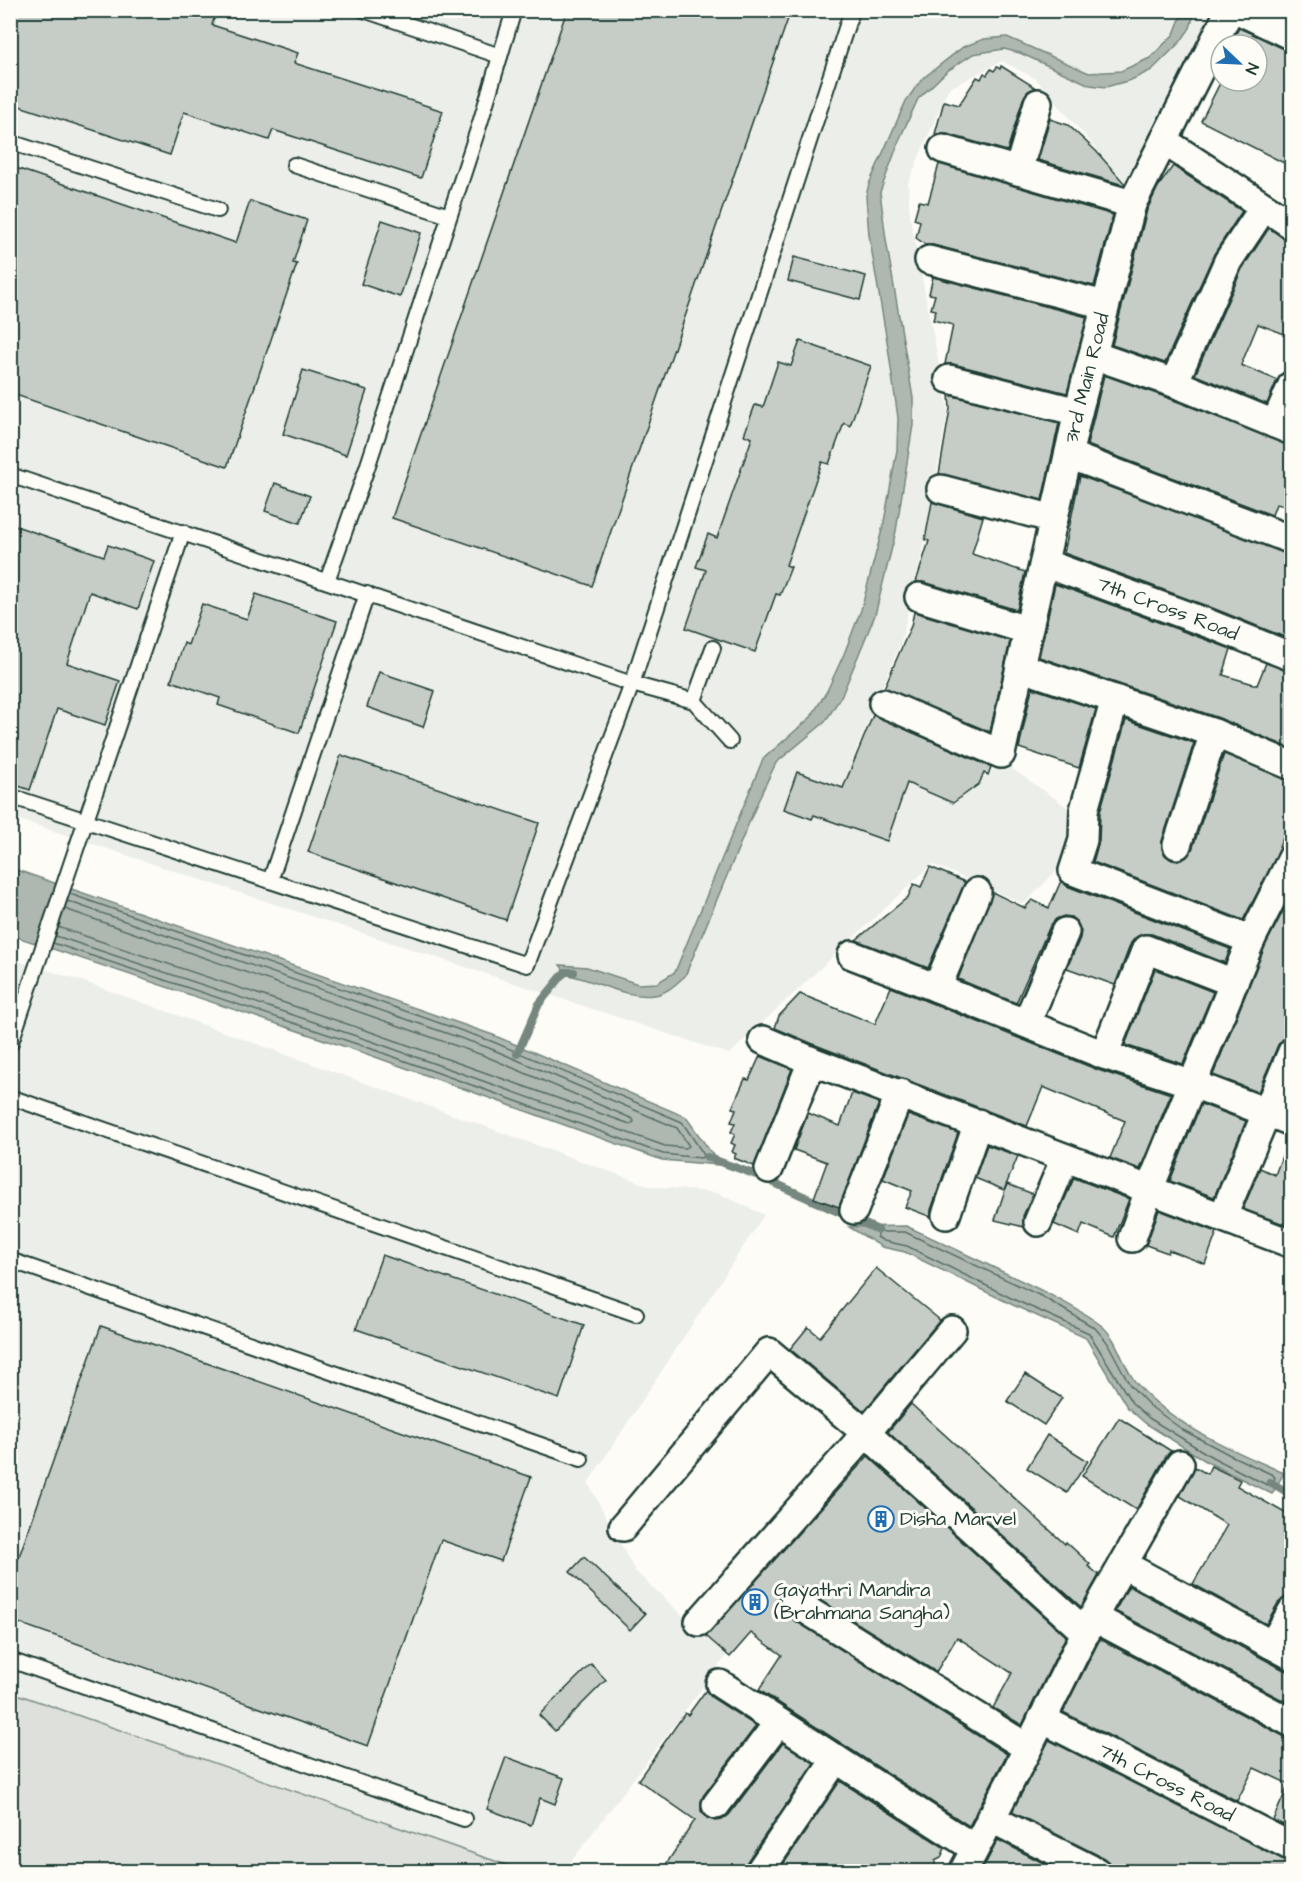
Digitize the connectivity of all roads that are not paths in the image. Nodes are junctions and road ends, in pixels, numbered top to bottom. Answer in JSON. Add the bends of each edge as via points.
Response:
{"nodes":[{"id":1,"x":364,"y":10,"type":"edge"},
{"id":2,"x":514,"y":10,"type":"edge"},
{"id":3,"x":852,"y":10,"type":"edge"},
{"id":4,"x":1230,"y":10,"type":"edge"},
{"id":5,"x":1238,"y":10,"type":"edge"},
{"id":6,"x":1292,"y":36,"type":"edge"},
{"id":7,"x":500,"y":57,"type":"junction"},
{"id":8,"x":1038,"y":103,"type":"dead end"},
{"id":9,"x":1164,"y":141,"type":"junction"},
{"id":10,"x":10,"y":142,"type":"edge"},
{"id":11,"x":943,"y":149,"type":"dead end"},
{"id":12,"x":294,"y":165,"type":"dead end"},
{"id":13,"x":1018,"y":171,"type":"junction"},
{"id":14,"x":1132,"y":204,"type":"junction"},
{"id":15,"x":1264,"y":207,"type":"junction"},
{"id":16,"x":218,"y":210,"type":"dead end"},
{"id":17,"x":450,"y":216,"type":"junction"},
{"id":18,"x":1292,"y":225,"type":"edge"},
{"id":19,"x":929,"y":260,"type":"dead end"},
{"id":20,"x":1105,"y":305,"type":"junction"},
{"id":21,"x":1093,"y":355,"type":"junction"},
{"id":22,"x":950,"y":379,"type":"dead end"},
{"id":23,"x":1174,"y":383,"type":"junction"},
{"id":24,"x":1292,"y":385,"type":"edge"},
{"id":25,"x":1078,"y":412,"type":"junction"},
{"id":26,"x":1283,"y":427,"type":"edge"},
{"id":27,"x":1069,"y":455,"type":"junction"},
{"id":28,"x":10,"y":475,"type":"edge"},
{"id":29,"x":941,"y":489,"type":"dead end"},
{"id":30,"x":1054,"y":519,"type":"junction"},
{"id":31,"x":183,"y":532,"type":"junction"},
{"id":32,"x":1292,"y":540,"type":"edge"},
{"id":33,"x":1044,"y":563,"type":"junction"},
{"id":34,"x":327,"y":581,"type":"junction"},
{"id":35,"x":367,"y":594,"type":"junction"},
{"id":36,"x":919,"y":597,"type":"dead end"},
{"id":37,"x":1027,"y":630,"type":"junction"},
{"id":38,"x":713,"y":648,"type":"dead end"},
{"id":39,"x":1292,"y":657,"type":"edge"},
{"id":40,"x":1020,"y":667,"type":"junction"},
{"id":41,"x":632,"y":684,"type":"junction"},
{"id":42,"x":1115,"y":699,"type":"junction"},
{"id":43,"x":694,"y":701,"type":"junction"},
{"id":44,"x":883,"y":702,"type":"dead end"},
{"id":45,"x":1214,"y":733,"type":"junction"},
{"id":46,"x":730,"y":741,"type":"dead end"},
{"id":47,"x":1292,"y":766,"type":"edge"},
{"id":48,"x":10,"y":796,"type":"edge"},
{"id":49,"x":86,"y":821,"type":"junction"},
{"id":50,"x":1177,"y":846,"type":"dead end"},
{"id":51,"x":1292,"y":858,"type":"edge"},
{"id":52,"x":270,"y":881,"type":"junction"},
{"id":53,"x":977,"y":892,"type":"dead end"},
{"id":54,"x":1065,"y":932,"type":"dead end"},
{"id":55,"x":1251,"y":940,"type":"junction"},
{"id":56,"x":852,"y":955,"type":"dead end"},
{"id":57,"x":1233,"y":983,"type":"junction"},
{"id":58,"x":937,"y":988,"type":"junction"},
{"id":59,"x":1027,"y":1022,"type":"junction"},
{"id":60,"x":763,"y":1040,"type":"dead end"},
{"id":61,"x":10,"y":1045,"type":"edge"},
{"id":62,"x":1292,"y":1052,"type":"edge"},
{"id":63,"x":1104,"y":1055,"type":"junction"},
{"id":64,"x":812,"y":1060,"type":"junction"},
{"id":65,"x":1193,"y":1084,"type":"junction"},
{"id":66,"x":900,"y":1093,"type":"junction"},
{"id":67,"x":10,"y":1097,"type":"edge"},
{"id":68,"x":1266,"y":1113,"type":"junction"},
{"id":69,"x":1292,"y":1122,"type":"edge"},
{"id":70,"x":978,"y":1123,"type":"junction"},
{"id":71,"x":1065,"y":1158,"type":"junction"},
{"id":72,"x":769,"y":1169,"type":"dead end"},
{"id":73,"x":1149,"y":1190,"type":"junction"},
{"id":74,"x":854,"y":1210,"type":"dead end"},
{"id":75,"x":946,"y":1215,"type":"dead end"},
{"id":76,"x":1223,"y":1216,"type":"junction"},
{"id":77,"x":1038,"y":1222,"type":"dead end"},
{"id":78,"x":1132,"y":1238,"type":"dead end"},
{"id":79,"x":1292,"y":1244,"type":"edge"},
{"id":80,"x":10,"y":1260,"type":"edge"},
{"id":81,"x":636,"y":1314,"type":"dead end"},
{"id":82,"x":951,"y":1330,"type":"dead end"},
{"id":83,"x":866,"y":1433,"type":"junction"},
{"id":84,"x":581,"y":1459,"type":"dead end"},
{"id":85,"x":1180,"y":1464,"type":"dead end"},
{"id":86,"x":623,"y":1527,"type":"dead end"},
{"id":87,"x":1124,"y":1565,"type":"junction"},
{"id":88,"x":794,"y":1602,"type":"dead end"},
{"id":89,"x":1292,"y":1611,"type":"edge"},
{"id":90,"x":699,"y":1622,"type":"dead end"},
{"id":91,"x":1089,"y":1625,"type":"junction"},
{"id":92,"x":1282,"y":1650,"type":"edge"},
{"id":93,"x":10,"y":1660,"type":"edge"},
{"id":94,"x":720,"y":1684,"type":"dead end"},
{"id":95,"x":1042,"y":1719,"type":"junction"},
{"id":96,"x":778,"y":1723,"type":"junction"},
{"id":97,"x":1292,"y":1723,"type":"edge"},
{"id":98,"x":1028,"y":1748,"type":"junction"},
{"id":99,"x":836,"y":1759,"type":"junction"},
{"id":100,"x":716,"y":1805,"type":"dead end"},
{"id":101,"x":990,"y":1818,"type":"junction"},
{"id":102,"x":464,"y":1819,"type":"dead end"},
{"id":103,"x":1292,"y":1847,"type":"edge"},
{"id":104,"x":968,"y":1860,"type":"edge"},
{"id":105,"x":759,"y":1872,"type":"edge"},
{"id":106,"x":1097,"y":1872,"type":"edge"}],
"edges":[{"from":1,"to":7,"type":"lane"},
{"from":2,"to":7,"type":"lane"},
{"from":3,"to":41,"type":"lane"},
{"from":4,"to":9,"type":"street","name":"3rd Main Road"},
{"from":5,"to":6,"type":"street"},
{"from":7,"to":17,"type":"lane"},
{"from":8,"to":13,"type":"street"},
{"from":9,"to":14,"type":"street","name":"3rd Main Road"},
{"from":9,"to":15,"type":"street"},
{"from":10,"to":16,"type":"lane"},
{"from":11,"to":13,"type":"street"},
{"from":12,"to":17,"type":"lane"},
{"from":13,"to":14,"type":"street"},
{"from":14,"to":20,"type":"street","name":"3rd Main Road"},
{"from":15,"to":18,"type":"street"},
{"from":15,"to":23,"type":"street","via":[[1228,261]]},
{"from":17,"to":34,"type":"lane"},
{"from":19,"to":20,"type":"street"},
{"from":20,"to":21,"type":"street","name":"3rd Main Road"},
{"from":21,"to":23,"type":"street"},
{"from":21,"to":25,"type":"street","name":"3rd Main Road"},
{"from":22,"to":25,"type":"street"},
{"from":23,"to":26,"type":"street"},
{"from":24,"to":26,"type":"street"},
{"from":25,"to":27,"type":"street","name":"3rd Main Road"},
{"from":27,"to":30,"type":"street","name":"3rd Main Road"},
{"from":27,"to":32,"type":"street"},
{"from":28,"to":31,"type":"lane"},
{"from":29,"to":30,"type":"street"},
{"from":30,"to":33,"type":"street","name":"3rd Main Road"},
{"from":31,"to":34,"type":"lane"},
{"from":31,"to":49,"type":"lane"},
{"from":33,"to":37,"type":"street","name":"3rd Main Road"},
{"from":33,"to":39,"type":"street","name":"7th Cross Road"},
{"from":34,"to":35,"type":"lane"},
{"from":35,"to":41,"type":"lane"},
{"from":35,"to":52,"type":"lane"},
{"from":36,"to":37,"type":"street"},
{"from":37,"to":40,"type":"street","name":"3rd Main Road"},
{"from":38,"to":43,"type":"lane"},
{"from":40,"to":42,"type":"street"},
{"from":40,"to":44,"type":"street","name":"3rd Main Road","via":[[1001,754]]},
{"from":41,"to":43,"type":"lane"},
{"from":41,"to":52,"type":"lane","via":[[527,965]]},
{"from":42,"to":45,"type":"street"},
{"from":42,"to":55,"type":"street","via":[[1084,810],[1083,840],[1073,871]]},
{"from":43,"to":46,"type":"lane"},
{"from":45,"to":47,"type":"street"},
{"from":45,"to":50,"type":"street"},
{"from":48,"to":49,"type":"lane"},
{"from":49,"to":52,"type":"lane"},
{"from":49,"to":61,"type":"lane"},
{"from":51,"to":55,"type":"street"},
{"from":53,"to":58,"type":"street"},
{"from":54,"to":59,"type":"street"},
{"from":55,"to":57,"type":"street"},
{"from":56,"to":58,"type":"street"},
{"from":57,"to":63,"type":"street","via":[[1146,949]]},
{"from":57,"to":65,"type":"street"},
{"from":58,"to":59,"type":"street"},
{"from":59,"to":63,"type":"street"},
{"from":60,"to":64,"type":"street"},
{"from":62,"to":68,"type":"street"},
{"from":63,"to":65,"type":"street"},
{"from":64,"to":66,"type":"street"},
{"from":64,"to":72,"type":"street"},
{"from":65,"to":68,"type":"street"},
{"from":65,"to":73,"type":"street"},
{"from":66,"to":70,"type":"street"},
{"from":66,"to":74,"type":"street"},
{"from":67,"to":81,"type":"lane"},
{"from":68,"to":69,"type":"street"},
{"from":68,"to":76,"type":"street"},
{"from":70,"to":71,"type":"street"},
{"from":70,"to":75,"type":"street"},
{"from":71,"to":73,"type":"street"},
{"from":71,"to":77,"type":"street"},
{"from":73,"to":76,"type":"street"},
{"from":73,"to":78,"type":"street"},
{"from":76,"to":79,"type":"street"},
{"from":80,"to":84,"type":"lane"},
{"from":82,"to":83,"type":"street"},
{"from":83,"to":86,"type":"street","via":[[769,1352]]},
{"from":83,"to":90,"type":"street"},
{"from":83,"to":91,"type":"street"},
{"from":85,"to":87,"type":"street"},
{"from":87,"to":91,"type":"street"},
{"from":87,"to":92,"type":"street"},
{"from":88,"to":98,"type":"street"},
{"from":89,"to":92,"type":"street"},
{"from":91,"to":95,"type":"street"},
{"from":91,"to":97,"type":"street"},
{"from":93,"to":102,"type":"lane"},
{"from":94,"to":96,"type":"street"},
{"from":95,"to":98,"type":"street"},
{"from":95,"to":103,"type":"street","name":"7th Cross Road"},
{"from":96,"to":99,"type":"street"},
{"from":96,"to":100,"type":"street"},
{"from":98,"to":101,"type":"street"},
{"from":99,"to":104,"type":"street"},
{"from":99,"to":105,"type":"street"},
{"from":101,"to":104,"type":"street"},
{"from":101,"to":106,"type":"street"}]}
